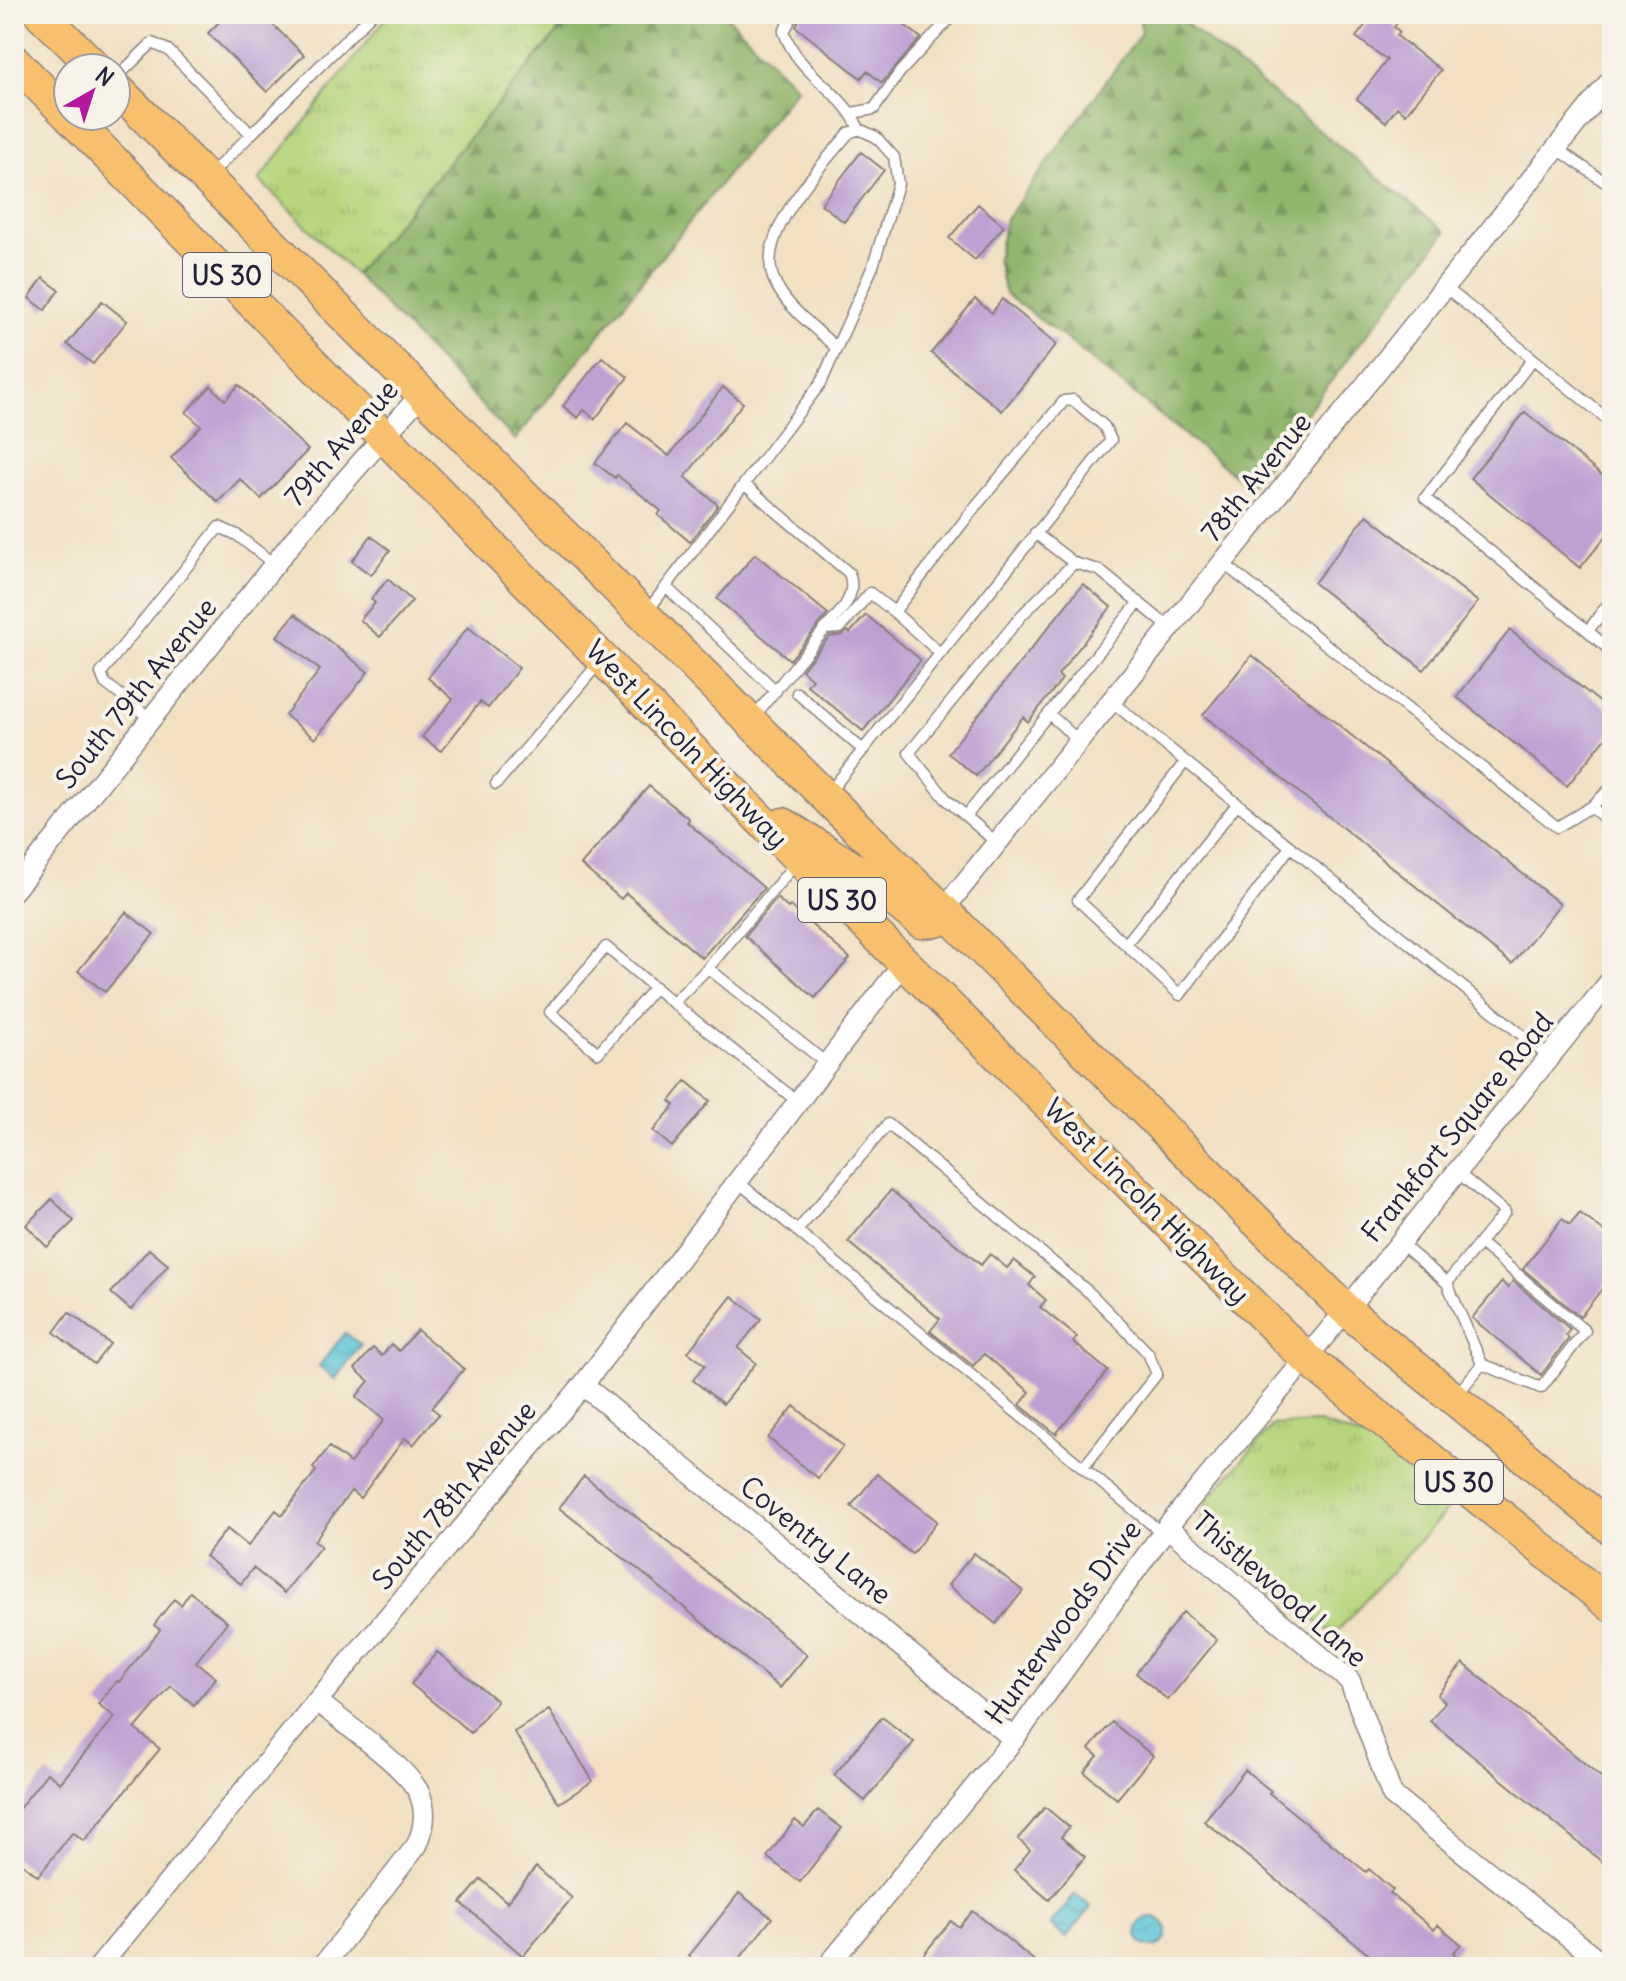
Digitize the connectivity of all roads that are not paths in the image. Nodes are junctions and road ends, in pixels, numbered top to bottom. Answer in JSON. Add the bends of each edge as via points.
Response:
{"nodes":[{"id":1,"x":41,"y":14,"type":"edge"},
{"id":2,"x":372,"y":14,"type":"edge"},
{"id":3,"x":793,"y":14,"type":"edge"},
{"id":4,"x":954,"y":14,"type":"edge"},
{"id":5,"x":80,"y":52,"type":"edge"},
{"id":6,"x":14,"y":61,"type":"edge"},
{"id":7,"x":132,"y":62,"type":"edge"},
{"id":8,"x":1612,"y":79,"type":"edge"},
{"id":9,"x":52,"y":98,"type":"edge"},
{"id":10,"x":132,"y":104,"type":"edge"},
{"id":11,"x":852,"y":113,"type":"junction"},
{"id":12,"x":859,"y":129,"type":"junction"},
{"id":13,"x":86,"y":132,"type":"edge"},
{"id":14,"x":251,"y":134,"type":"junction"},
{"id":15,"x":1556,"y":148,"type":"junction"},
{"id":16,"x":207,"y":178,"type":"junction"},
{"id":17,"x":1612,"y":187,"type":"edge"},
{"id":18,"x":1445,"y":287,"type":"junction"},
{"id":19,"x":836,"y":348,"type":"junction"},
{"id":20,"x":1533,"y":359,"type":"junction"},
{"id":21,"x":423,"y":392,"type":"junction"},
{"id":22,"x":1612,"y":423,"type":"edge"},
{"id":23,"x":385,"y":435,"type":"junction"},
{"id":24,"x":744,"y":484,"type":"junction"},
{"id":25,"x":302,"y":530,"type":"joint"},
{"id":26,"x":1035,"y":533,"type":"junction"},
{"id":27,"x":1074,"y":563,"type":"junction"},
{"id":28,"x":1223,"y":563,"type":"junction"},
{"id":29,"x":275,"y":565,"type":"junction"},
{"id":30,"x":666,"y":587,"type":"junction"},
{"id":31,"x":1612,"y":599,"type":"edge"},
{"id":32,"x":1139,"y":602,"type":"junction"},
{"id":33,"x":894,"y":612,"type":"junction"},
{"id":34,"x":644,"y":614,"type":"junction"},
{"id":35,"x":1170,"y":628,"type":"junction"},
{"id":36,"x":825,"y":629,"type":"junction"},
{"id":37,"x":1588,"y":631,"type":"junction"},
{"id":38,"x":1612,"y":652,"type":"edge"},
{"id":39,"x":940,"y":653,"type":"junction"},
{"id":40,"x":603,"y":658,"type":"junction"},
{"id":41,"x":776,"y":691,"type":"junction"},
{"id":42,"x":797,"y":693,"type":"dead end"},
{"id":43,"x":1111,"y":701,"type":"junction"},
{"id":44,"x":1049,"y":714,"type":"junction"},
{"id":45,"x":151,"y":719,"type":"junction"},
{"id":46,"x":751,"y":721,"type":"junction"},
{"id":47,"x":1079,"y":741,"type":"junction"},
{"id":48,"x":863,"y":750,"type":"junction"},
{"id":49,"x":1185,"y":762,"type":"junction"},
{"id":50,"x":496,"y":784,"type":"dead end"},
{"id":51,"x":1612,"y":787,"type":"edge"},
{"id":52,"x":733,"y":792,"type":"junction"},
{"id":53,"x":826,"y":797,"type":"junction"},
{"id":54,"x":1237,"y":804,"type":"junction"},
{"id":55,"x":1591,"y":807,"type":"junction"},
{"id":56,"x":966,"y":816,"type":"junction"},
{"id":57,"x":1612,"y":824,"type":"edge"},
{"id":58,"x":997,"y":843,"type":"junction"},
{"id":59,"x":1290,"y":847,"type":"junction"},
{"id":60,"x":799,"y":859,"type":"junction"},
{"id":61,"x":14,"y":890,"type":"edge"},
{"id":62,"x":943,"y":910,"type":"junction"},
{"id":63,"x":1126,"y":944,"type":"junction"},
{"id":64,"x":905,"y":961,"type":"junction"},
{"id":65,"x":708,"y":968,"type":"junction"},
{"id":66,"x":1612,"y":979,"type":"edge"},
{"id":67,"x":655,"y":987,"type":"junction"},
{"id":68,"x":673,"y":1003,"type":"junction"},
{"id":69,"x":832,"y":1056,"type":"junction"},
{"id":70,"x":1549,"y":1057,"type":"junction"},
{"id":71,"x":797,"y":1101,"type":"junction"},
{"id":72,"x":1457,"y":1172,"type":"junction"},
{"id":73,"x":737,"y":1181,"type":"junction"},
{"id":74,"x":797,"y":1231,"type":"junction"},
{"id":75,"x":1400,"y":1243,"type":"junction"},
{"id":76,"x":1480,"y":1243,"type":"junction"},
{"id":77,"x":1447,"y":1283,"type":"junction"},
{"id":78,"x":1346,"y":1310,"type":"junction"},
{"id":79,"x":1306,"y":1358,"type":"junction"},
{"id":80,"x":1482,"y":1364,"type":"junction"},
{"id":81,"x":583,"y":1385,"type":"junction"},
{"id":82,"x":1454,"y":1399,"type":"junction"},
{"id":83,"x":1083,"y":1468,"type":"junction"},
{"id":84,"x":1612,"y":1529,"type":"edge"},
{"id":85,"x":1164,"y":1530,"type":"junction"},
{"id":86,"x":1612,"y":1606,"type":"edge"},
{"id":87,"x":317,"y":1701,"type":"junction"},
{"id":88,"x":1014,"y":1739,"type":"junction"},
{"id":89,"x":99,"y":1967,"type":"edge"},
{"id":90,"x":322,"y":1967,"type":"edge"},
{"id":91,"x":827,"y":1967,"type":"edge"},
{"id":92,"x":1607,"y":1967,"type":"edge"}],
"edges":[{"from":1,"to":5,"type":"main road"},
{"from":2,"to":14,"type":"lane"},
{"from":3,"to":11,"type":"lane","via":[[784,32],[790,50]]},
{"from":4,"to":11,"type":"lane","via":[[874,109]]},
{"from":6,"to":9,"type":"main road","name":"West Lincoln Highway","number":"US 30"},
{"from":7,"to":14,"type":"lane","via":[[152,43],[168,50]]},
{"from":8,"to":15,"type":"street","name":"78th Avenue"},
{"from":10,"to":16,"type":"main road","number":"US 30"},
{"from":11,"to":12,"type":"lane"},
{"from":12,"to":19,"type":"lane","via":[[876,137],[894,157],[898,184],[873,266]]},
{"from":12,"to":19,"type":"lane","via":[[849,133],[783,216],[769,259],[773,279],[788,303]]},
{"from":13,"to":23,"type":"main road","name":"West Lincoln Highway","number":"US 30"},
{"from":14,"to":16,"type":"lane"},
{"from":15,"to":17,"type":"lane"},
{"from":15,"to":18,"type":"street","name":"78th Avenue"},
{"from":16,"to":21,"type":"main road","number":"US 30"},
{"from":18,"to":20,"type":"lane"},
{"from":18,"to":28,"type":"street","name":"78th Avenue"},
{"from":19,"to":24,"type":"lane","via":[[821,383]]},
{"from":20,"to":22,"type":"lane"},
{"from":20,"to":37,"type":"lane","via":[[1425,498]]},
{"from":21,"to":23,"type":"street","name":"79th Avenue"},
{"from":21,"to":34,"type":"main road","number":"US 30"},
{"from":23,"to":25,"type":"street","name":"79th Avenue"},
{"from":23,"to":40,"type":"main road","name":"West Lincoln Highway","number":"US 30"},
{"from":24,"to":30,"type":"lane"},
{"from":24,"to":36,"type":"lane","via":[[849,573],[851,596]]},
{"from":25,"to":29,"type":"street","name":"South 79th Avenue"},
{"from":26,"to":27,"type":"lane"},
{"from":26,"to":33,"type":"lane","via":[[1111,440],[1104,426],[1073,400],[1064,401]]},
{"from":26,"to":39,"type":"lane"},
{"from":27,"to":32,"type":"lane","via":[[1099,570]]},
{"from":27,"to":56,"type":"lane","via":[[1022,615],[909,753]]},
{"from":28,"to":35,"type":"street","name":"78th Avenue"},
{"from":28,"to":55,"type":"lane","via":[[1557,827]]},
{"from":29,"to":45,"type":"street","name":"South 79th Avenue"},
{"from":29,"to":45,"type":"lane","via":[[219,527],[185,568],[101,673],[105,683]]},
{"from":30,"to":34,"type":"lane"},
{"from":30,"to":41,"type":"lane"},
{"from":31,"to":37,"type":"lane"},
{"from":32,"to":35,"type":"lane"},
{"from":32,"to":44,"type":"lane"},
{"from":33,"to":36,"type":"lane","via":[[870,593],[840,628]]},
{"from":33,"to":39,"type":"lane"},
{"from":34,"to":46,"type":"main road","number":"US 30"},
{"from":35,"to":43,"type":"street","name":"78th Avenue"},
{"from":36,"to":41,"type":"lane"},
{"from":37,"to":38,"type":"lane"},
{"from":39,"to":48,"type":"lane"},
{"from":40,"to":50,"type":"lane"},
{"from":40,"to":52,"type":"main road","name":"West Lincoln Highway","number":"US 30"},
{"from":41,"to":46,"type":"lane"},
{"from":42,"to":48,"type":"lane"},
{"from":43,"to":47,"type":"street","name":"78th Avenue"},
{"from":43,"to":49,"type":"lane"},
{"from":44,"to":47,"type":"lane"},
{"from":44,"to":56,"type":"lane"},
{"from":45,"to":61,"type":"street","name":"South 79th Avenue"},
{"from":46,"to":53,"type":"main road","number":"US 30"},
{"from":47,"to":58,"type":"street","name":"78th Avenue"},
{"from":48,"to":53,"type":"lane"},
{"from":49,"to":54,"type":"lane"},
{"from":49,"to":63,"type":"lane","via":[[1078,900]]},
{"from":51,"to":55,"type":"lane"},
{"from":52,"to":60,"type":"main road","name":"West Lincoln Highway","number":"US 30"},
{"from":52,"to":62,"type":"main road","via":[[859,872],[921,922],[936,921]]},
{"from":53,"to":62,"type":"main road","number":"US 30"},
{"from":54,"to":59,"type":"lane"},
{"from":54,"to":63,"type":"lane"},
{"from":55,"to":57,"type":"lane"},
{"from":56,"to":58,"type":"lane"},
{"from":58,"to":62,"type":"street","name":"78th Avenue"},
{"from":59,"to":63,"type":"lane","via":[[1180,995]]},
{"from":59,"to":70,"type":"lane"},
{"from":60,"to":64,"type":"main road","name":"West Lincoln Highway","number":"US 30"},
{"from":60,"to":65,"type":"lane"},
{"from":62,"to":78,"type":"main road","number":"US 30"},
{"from":64,"to":69,"type":"street"},
{"from":64,"to":79,"type":"main road","name":"West Lincoln Highway","number":"US 30"},
{"from":65,"to":68,"type":"lane"},
{"from":65,"to":69,"type":"lane"},
{"from":66,"to":70,"type":"street","name":"Frankfort Square Road"},
{"from":67,"to":67,"type":"lane","via":[[606,947],[550,1012],[598,1053]]},
{"from":67,"to":68,"type":"lane"},
{"from":68,"to":71,"type":"lane"},
{"from":69,"to":71,"type":"street","name":"South 78th Avenue"},
{"from":70,"to":72,"type":"street","name":"Frankfort Square Road"},
{"from":71,"to":73,"type":"street","name":"South 78th Avenue"},
{"from":72,"to":75,"type":"street","name":"Frankfort Square Road"},
{"from":72,"to":76,"type":"lane","via":[[1505,1212]]},
{"from":73,"to":74,"type":"lane"},
{"from":73,"to":81,"type":"street","name":"South 78th Avenue"},
{"from":74,"to":83,"type":"lane"},
{"from":74,"to":83,"type":"lane","via":[[888,1124],[946,1171],[1091,1294],[1148,1353],[1157,1374]]},
{"from":75,"to":77,"type":"lane"},
{"from":75,"to":78,"type":"street","name":"Frankfort Square Road"},
{"from":76,"to":77,"type":"lane"},
{"from":76,"to":80,"type":"lane","via":[[1585,1331],[1541,1388]]},
{"from":77,"to":80,"type":"lane"},
{"from":78,"to":79,"type":"street","name":"Hunterwoods Drive"},
{"from":78,"to":82,"type":"main road","number":"US 30"},
{"from":79,"to":85,"type":"street","name":"Hunterwoods Drive"},
{"from":79,"to":86,"type":"main road","name":"West Lincoln Highway","number":"US 30"},
{"from":80,"to":82,"type":"lane"},
{"from":81,"to":87,"type":"street","name":"South 78th Avenue"},
{"from":81,"to":88,"type":"street","name":"Coventry Lane"},
{"from":82,"to":84,"type":"main road","number":"US 30"},
{"from":83,"to":85,"type":"lane"},
{"from":85,"to":88,"type":"street","name":"Hunterwoods Drive"},
{"from":85,"to":92,"type":"street","name":"Thistlewood Lane","via":[[1350,1681],[1392,1795]]},
{"from":87,"to":89,"type":"street","name":"South 78th Avenue"},
{"from":87,"to":90,"type":"street","via":[[406,1775],[422,1799],[424,1820],[417,1845]]},
{"from":88,"to":91,"type":"street","name":"Hunterwoods Drive"}]}
